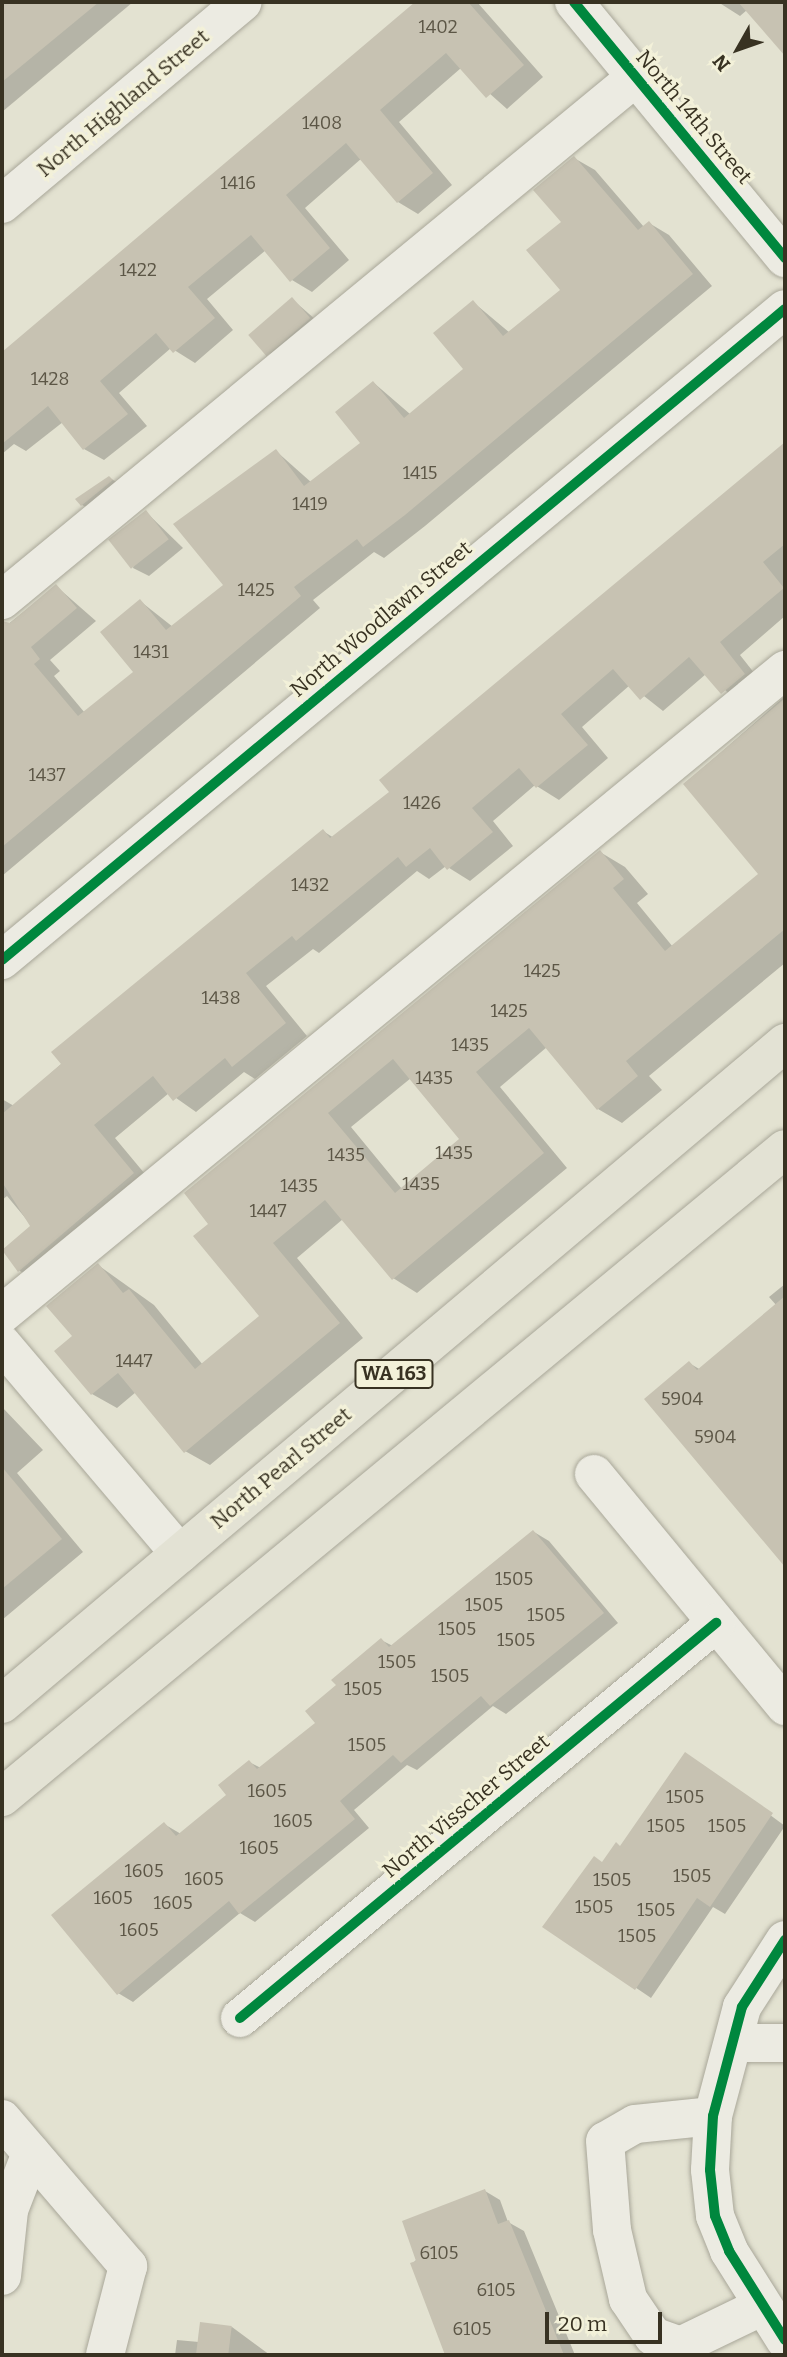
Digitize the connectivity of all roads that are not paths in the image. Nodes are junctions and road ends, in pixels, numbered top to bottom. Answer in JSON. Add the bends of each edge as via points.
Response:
{"nodes":[{"id":1,"x":243,"y":2,"type":"edge"},
{"id":2,"x":574,"y":2,"type":"edge"},
{"id":3,"x":636,"y":77,"type":"junction"},
{"id":4,"x":2,"y":204,"type":"edge"},
{"id":5,"x":785,"y":258,"type":"edge"},
{"id":6,"x":785,"y":309,"type":"edge"},
{"id":7,"x":2,"y":600,"type":"edge"},
{"id":8,"x":785,"y":670,"type":"edge"},
{"id":9,"x":2,"y":960,"type":"edge"},
{"id":10,"x":785,"y":1043,"type":"edge"},
{"id":11,"x":785,"y":1149,"type":"edge"},
{"id":12,"x":2,"y":1314,"type":"edge"},
{"id":13,"x":2,"y":1344,"type":"edge"},
{"id":14,"x":594,"y":1474,"type":"dead end"},
{"id":15,"x":180,"y":1554,"type":"junction"},
{"id":16,"x":716,"y":1623,"type":"junction"},
{"id":17,"x":2,"y":1704,"type":"edge"},
{"id":18,"x":785,"y":1706,"type":"edge"},
{"id":19,"x":2,"y":1797,"type":"edge"},
{"id":20,"x":785,"y":1940,"type":"edge"},
{"id":21,"x":240,"y":2018,"type":"dead end"},
{"id":22,"x":734,"y":2043,"type":"junction"},
{"id":23,"x":785,"y":2043,"type":"edge"},
{"id":24,"x":717,"y":2100,"type":"junction"},
{"id":25,"x":2,"y":2119,"type":"edge"},
{"id":26,"x":32,"y":2153,"type":"junction"},
{"id":27,"x":2,"y":2276,"type":"edge"},
{"id":28,"x":761,"y":2307,"type":"junction"},
{"id":29,"x":785,"y":2340,"type":"edge"},
{"id":30,"x":105,"y":2355,"type":"edge"}],
"edges":[{"from":1,"to":4,"type":"street","name":"North Highland Street"},
{"from":2,"to":3,"type":"street","name":"North 14th Street"},
{"from":3,"to":5,"type":"street","name":"North 14th Street"},
{"from":3,"to":7,"type":"street"},
{"from":6,"to":9,"type":"street","name":"North Woodlawn Street"},
{"from":8,"to":12,"type":"street"},
{"from":10,"to":15,"type":"main road","name":"North Pearl Street","number":"WA 163"},
{"from":11,"to":19,"type":"main road"},
{"from":13,"to":15,"type":"street"},
{"from":14,"to":16,"type":"street"},
{"from":15,"to":17,"type":"main road","name":"North Pearl Street","number":"WA 163"},
{"from":16,"to":18,"type":"street"},
{"from":16,"to":21,"type":"street","name":"North Visscher Street"},
{"from":20,"to":22,"type":"street","via":[[742,2007]]},
{"from":22,"to":23,"type":"street"},
{"from":22,"to":24,"type":"street"},
{"from":24,"to":28,"type":"street","via":[[715,2216]]},
{"from":24,"to":28,"type":"street","via":[[614,2130],[605,2141],[612,2230],[628,2299],[653,2336],[680,2346]]},
{"from":25,"to":26,"type":"street"},
{"from":26,"to":27,"type":"street","via":[[9,2210]]},
{"from":26,"to":30,"type":"street","via":[[128,2266]]},
{"from":28,"to":29,"type":"street"}]}
